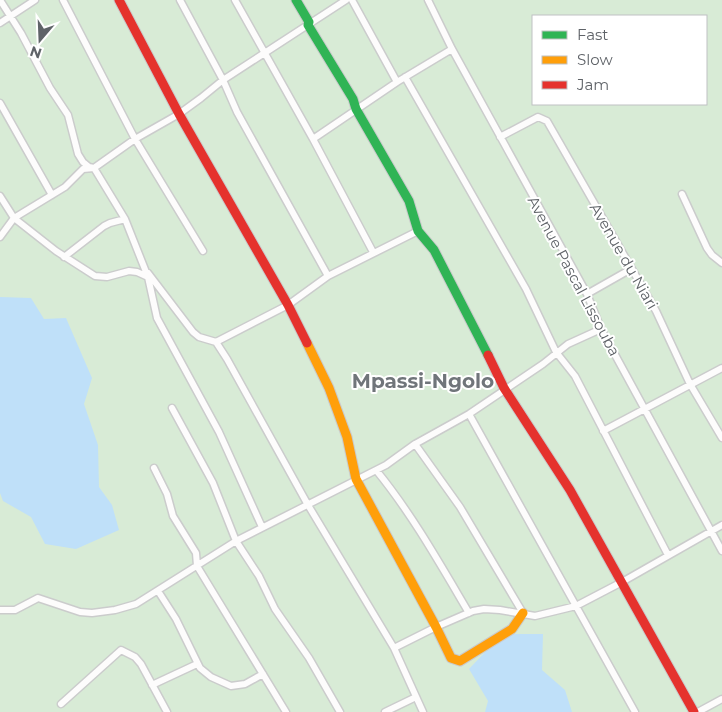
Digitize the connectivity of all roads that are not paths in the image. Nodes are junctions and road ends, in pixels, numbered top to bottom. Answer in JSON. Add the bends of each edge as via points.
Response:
{"nodes":[{"id":1,"x":0,"y":0,"type":"edge"},
{"id":2,"x":35,"y":0,"type":"edge"},
{"id":3,"x":63,"y":0,"type":"edge"},
{"id":4,"x":119,"y":0,"type":"edge"},
{"id":5,"x":180,"y":0,"type":"edge"},
{"id":6,"x":236,"y":0,"type":"edge"},
{"id":7,"x":296,"y":0,"type":"edge"},
{"id":8,"x":346,"y":0,"type":"edge"},
{"id":9,"x":352,"y":0,"type":"edge"},
{"id":10,"x":428,"y":0,"type":"edge"},
{"id":11,"x":10,"y":17,"type":"junction"},
{"id":12,"x":0,"y":23,"type":"edge"},
{"id":13,"x":308,"y":25,"type":"junction"},
{"id":14,"x":452,"y":49,"type":"junction"},
{"id":15,"x":264,"y":53,"type":"junction"},
{"id":16,"x":406,"y":77,"type":"junction"},
{"id":17,"x":223,"y":80,"type":"junction"},
{"id":18,"x":397,"y":82,"type":"junction"},
{"id":19,"x":0,"y":103,"type":"edge"},
{"id":20,"x":356,"y":109,"type":"junction"},
{"id":21,"x":179,"y":114,"type":"junction"},
{"id":22,"x":500,"y":137,"type":"junction"},
{"id":23,"x":135,"y":139,"type":"junction"},
{"id":24,"x":313,"y":139,"type":"junction"},
{"id":25,"x":94,"y":168,"type":"junction"},
{"id":26,"x":682,"y":194,"type":"dead end"},
{"id":27,"x":52,"y":195,"type":"junction"},
{"id":28,"x":0,"y":196,"type":"edge"},
{"id":29,"x":14,"y":218,"type":"junction"},
{"id":30,"x":125,"y":220,"type":"junction"},
{"id":31,"x":418,"y":231,"type":"junction"},
{"id":32,"x":0,"y":236,"type":"edge"},
{"id":33,"x":203,"y":251,"type":"dead end"},
{"id":34,"x":373,"y":252,"type":"junction"},
{"id":35,"x":64,"y":257,"type":"junction"},
{"id":36,"x":722,"y":263,"type":"edge"},
{"id":37,"x":142,"y":266,"type":"junction"},
{"id":38,"x":631,"y":269,"type":"junction"},
{"id":39,"x":328,"y":276,"type":"junction"},
{"id":40,"x":148,"y":277,"type":"junction"},
{"id":41,"x":587,"y":294,"type":"junction"},
{"id":42,"x":288,"y":305,"type":"junction"},
{"id":43,"x":601,"y":329,"type":"junction"},
{"id":44,"x":216,"y":342,"type":"junction"},
{"id":45,"x":556,"y":352,"type":"junction"},
{"id":46,"x":722,"y":368,"type":"edge"},
{"id":47,"x":690,"y":384,"type":"junction"},
{"id":48,"x":504,"y":388,"type":"junction"},
{"id":49,"x":172,"y":408,"type":"dead end"},
{"id":50,"x":645,"y":408,"type":"junction"},
{"id":51,"x":469,"y":414,"type":"junction"},
{"id":52,"x":603,"y":431,"type":"junction"},
{"id":53,"x":722,"y":438,"type":"edge"},
{"id":54,"x":415,"y":444,"type":"junction"},
{"id":55,"x":154,"y":468,"type":"dead end"},
{"id":56,"x":376,"y":470,"type":"junction"},
{"id":57,"x":356,"y":479,"type":"junction"},
{"id":58,"x":308,"y":505,"type":"junction"},
{"id":59,"x":722,"y":525,"type":"edge"},
{"id":60,"x":262,"y":527,"type":"junction"},
{"id":61,"x":711,"y":531,"type":"junction"},
{"id":62,"x":236,"y":541,"type":"junction"},
{"id":63,"x":722,"y":551,"type":"edge"},
{"id":64,"x":668,"y":554,"type":"junction"},
{"id":65,"x":197,"y":566,"type":"junction"},
{"id":66,"x":622,"y":582,"type":"junction"},
{"id":67,"x":158,"y":591,"type":"junction"},
{"id":68,"x":576,"y":606,"type":"junction"},
{"id":69,"x":0,"y":610,"type":"edge"},
{"id":70,"x":468,"y":613,"type":"junction"},
{"id":71,"x":523,"y":613,"type":"junction"},
{"id":72,"x":436,"y":627,"type":"junction"},
{"id":73,"x":394,"y":648,"type":"junction"},
{"id":74,"x":197,"y":664,"type":"junction"},
{"id":75,"x":263,"y":674,"type":"junction"},
{"id":76,"x":152,"y":686,"type":"junction"},
{"id":77,"x":416,"y":697,"type":"junction"},
{"id":78,"x":722,"y":699,"type":"edge"},
{"id":79,"x":61,"y":704,"type":"dead end"},
{"id":80,"x":284,"y":711,"type":"edge"},
{"id":81,"x":167,"y":712,"type":"edge"},
{"id":82,"x":340,"y":712,"type":"edge"},
{"id":83,"x":385,"y":712,"type":"edge"},
{"id":84,"x":423,"y":712,"type":"edge"},
{"id":85,"x":635,"y":712,"type":"edge"},
{"id":86,"x":694,"y":712,"type":"edge"},
{"id":87,"x":698,"y":712,"type":"edge"}],
"edges":[{"from":1,"to":11,"type":"street"},
{"from":2,"to":11,"type":"street"},
{"from":3,"to":23,"type":"street"},
{"from":4,"to":21,"type":"street"},
{"from":5,"to":17,"type":"street"},
{"from":6,"to":15,"type":"street"},
{"from":7,"to":13,"type":"street"},
{"from":8,"to":13,"type":"street"},
{"from":9,"to":18,"type":"street"},
{"from":10,"to":14,"type":"street","name":"Avenue Pascal Lissouba"},
{"from":11,"to":12,"type":"street"},
{"from":11,"to":25,"type":"street","via":[[68,114],[78,154],[83,162]]},
{"from":13,"to":15,"type":"street"},
{"from":13,"to":20,"type":"street"},
{"from":14,"to":16,"type":"street"},
{"from":14,"to":22,"type":"street","name":"Avenue Pascal Lissouba"},
{"from":15,"to":17,"type":"street"},
{"from":15,"to":24,"type":"street"},
{"from":16,"to":18,"type":"street"},
{"from":16,"to":45,"type":"street","via":[[526,289]]},
{"from":17,"to":21,"type":"street"},
{"from":17,"to":39,"type":"street","via":[[237,112]]},
{"from":18,"to":20,"type":"street"},
{"from":19,"to":27,"type":"street"},
{"from":20,"to":24,"type":"street"},
{"from":20,"to":31,"type":"street","via":[[409,201]]},
{"from":21,"to":23,"type":"street"},
{"from":21,"to":42,"type":"street"},
{"from":22,"to":38,"type":"street","name":"Avenue du Niari","via":[[538,117],[547,122]]},
{"from":22,"to":41,"type":"street","name":"Avenue Pascal Lissouba"},
{"from":23,"to":25,"type":"street"},
{"from":23,"to":33,"type":"street"},
{"from":24,"to":34,"type":"street"},
{"from":25,"to":27,"type":"street","via":[[83,169]]},
{"from":25,"to":30,"type":"street"},
{"from":26,"to":36,"type":"street","via":[[707,248]]},
{"from":27,"to":29,"type":"street"},
{"from":28,"to":29,"type":"street"},
{"from":29,"to":32,"type":"street"},
{"from":29,"to":35,"type":"street"},
{"from":30,"to":35,"type":"street","via":[[110,222]]},
{"from":30,"to":37,"type":"street"},
{"from":31,"to":34,"type":"street"},
{"from":31,"to":48,"type":"street","via":[[434,250]]},
{"from":34,"to":39,"type":"street"},
{"from":35,"to":40,"type":"street","via":[[95,276],[107,277],[129,271]]},
{"from":37,"to":40,"type":"street"},
{"from":37,"to":44,"type":"street","via":[[193,332]]},
{"from":38,"to":41,"type":"street"},
{"from":38,"to":47,"type":"street","name":"Avenue du Niari","via":[[656,311]]},
{"from":39,"to":42,"type":"street"},
{"from":40,"to":60,"type":"street","via":[[157,318],[219,432]]},
{"from":41,"to":43,"type":"street","name":"Avenue Pascal Lissouba"},
{"from":42,"to":44,"type":"street"},
{"from":42,"to":57,"type":"street","via":[[329,388],[347,437]]},
{"from":43,"to":45,"type":"street"},
{"from":43,"to":50,"type":"street","name":"Avenue Pascal Lissouba"},
{"from":44,"to":58,"type":"street"},
{"from":45,"to":48,"type":"street"},
{"from":45,"to":52,"type":"street","via":[[575,376]]},
{"from":46,"to":47,"type":"street"},
{"from":47,"to":50,"type":"street"},
{"from":47,"to":53,"type":"street","name":"Avenue du Niari"},
{"from":48,"to":51,"type":"street"},
{"from":48,"to":66,"type":"street","via":[[570,490]]},
{"from":49,"to":62,"type":"street","via":[[213,483]]},
{"from":50,"to":52,"type":"street"},
{"from":50,"to":61,"type":"street","name":"Avenue Pascal Lissouba"},
{"from":51,"to":54,"type":"street"},
{"from":51,"to":68,"type":"street"},
{"from":52,"to":64,"type":"street"},
{"from":54,"to":56,"type":"street"},
{"from":54,"to":71,"type":"street","via":[[460,507]]},
{"from":55,"to":65,"type":"street","via":[[167,494],[173,516],[196,553]]},
{"from":56,"to":57,"type":"street"},
{"from":56,"to":70,"type":"street","via":[[440,563]]},
{"from":57,"to":58,"type":"street"},
{"from":57,"to":72,"type":"street"},
{"from":58,"to":60,"type":"street"},
{"from":58,"to":73,"type":"street"},
{"from":59,"to":61,"type":"street"},
{"from":60,"to":62,"type":"street"},
{"from":61,"to":63,"type":"street","name":"Avenue Pascal Lissouba"},
{"from":61,"to":64,"type":"street"},
{"from":62,"to":65,"type":"street"},
{"from":62,"to":82,"type":"street"},
{"from":64,"to":66,"type":"street"},
{"from":65,"to":67,"type":"street"},
{"from":65,"to":75,"type":"street"},
{"from":66,"to":68,"type":"street"},
{"from":66,"to":86,"type":"street"},
{"from":67,"to":69,"type":"street","via":[[136,604],[92,613],[38,598],[15,610]]},
{"from":67,"to":74,"type":"street","via":[[176,619]]},
{"from":68,"to":71,"type":"street","via":[[535,616]]},
{"from":68,"to":85,"type":"street"},
{"from":70,"to":71,"type":"street","via":[[484,609]]},
{"from":70,"to":72,"type":"street"},
{"from":71,"to":72,"type":"street","via":[[512,629],[457,661],[451,658]]},
{"from":72,"to":73,"type":"street"},
{"from":73,"to":77,"type":"street"},
{"from":74,"to":75,"type":"street","via":[[211,677],[231,686],[245,684]]},
{"from":74,"to":76,"type":"street"},
{"from":75,"to":80,"type":"street"},
{"from":76,"to":79,"type":"street","via":[[135,657],[121,650]]},
{"from":76,"to":81,"type":"street"},
{"from":77,"to":83,"type":"street"},
{"from":77,"to":84,"type":"street"},
{"from":78,"to":87,"type":"street"}]}
